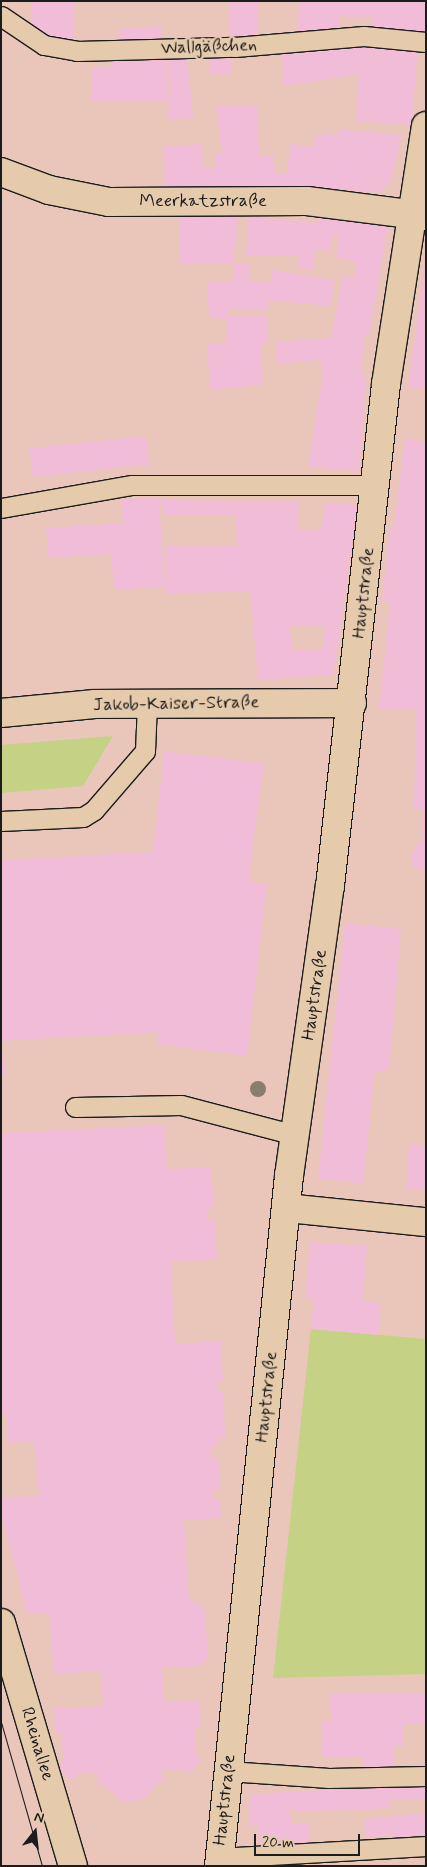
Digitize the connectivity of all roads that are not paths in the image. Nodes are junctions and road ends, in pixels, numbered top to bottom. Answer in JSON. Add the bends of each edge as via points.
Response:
{"nodes":[{"id":1,"x":1,"y":16,"type":"edge"},
{"id":2,"x":426,"y":42,"type":"edge"},
{"id":3,"x":426,"y":126,"type":"edge"},
{"id":4,"x":1,"y":172,"type":"edge"},
{"id":5,"x":418,"y":215,"type":"edge"},
{"id":6,"x":375,"y":485,"type":"junction"},
{"id":7,"x":1,"y":508,"type":"edge"},
{"id":8,"x":147,"y":703,"type":"junction"},
{"id":9,"x":352,"y":703,"type":"junction"},
{"id":10,"x":1,"y":713,"type":"edge"},
{"id":11,"x":1,"y":821,"type":"edge"},
{"id":12,"x":75,"y":1107,"type":"dead end"},
{"id":13,"x":294,"y":1135,"type":"junction"},
{"id":14,"x":287,"y":1208,"type":"junction"},
{"id":15,"x":426,"y":1222,"type":"edge"},
{"id":16,"x":1,"y":1623,"type":"edge"},
{"id":17,"x":228,"y":1771,"type":"junction"},
{"id":18,"x":426,"y":1776,"type":"edge"},
{"id":19,"x":426,"y":1846,"type":"edge"},
{"id":20,"x":219,"y":1862,"type":"edge"},
{"id":21,"x":73,"y":1866,"type":"edge"}],
"edges":[{"from":1,"to":2,"type":"lane","name":"Wallgäßchen","via":[[44,45],[77,50],[235,47],[364,36]]},
{"from":3,"to":5,"type":"street","name":"Hauptstraße"},
{"from":4,"to":5,"type":"street","name":"Meerkatzstraße","via":[[49,190],[109,202],[307,201]]},
{"from":5,"to":6,"type":"street","name":"Hauptstraße"},
{"from":6,"to":7,"type":"lane","via":[[132,485]]},
{"from":6,"to":9,"type":"street","name":"Hauptstraße"},
{"from":8,"to":9,"type":"street","name":"Jakob-Kaiser-Straße"},
{"from":8,"to":10,"type":"street","name":"Jakob-Kaiser-Straße"},
{"from":8,"to":11,"type":"lane","via":[[145,750],[94,810],[83,817]]},
{"from":9,"to":13,"type":"street","name":"Hauptstraße"},
{"from":12,"to":13,"type":"lane","via":[[182,1105]]},
{"from":13,"to":14,"type":"street","name":"Hauptstraße"},
{"from":14,"to":15,"type":"street"},
{"from":14,"to":17,"type":"street","name":"Hauptstraße"},
{"from":16,"to":21,"type":"street","name":"Rheinallee"},
{"from":17,"to":18,"type":"lane","via":[[328,1778]]},
{"from":17,"to":20,"type":"street","name":"Hauptstraße"},
{"from":19,"to":20,"type":"lane"}]}
